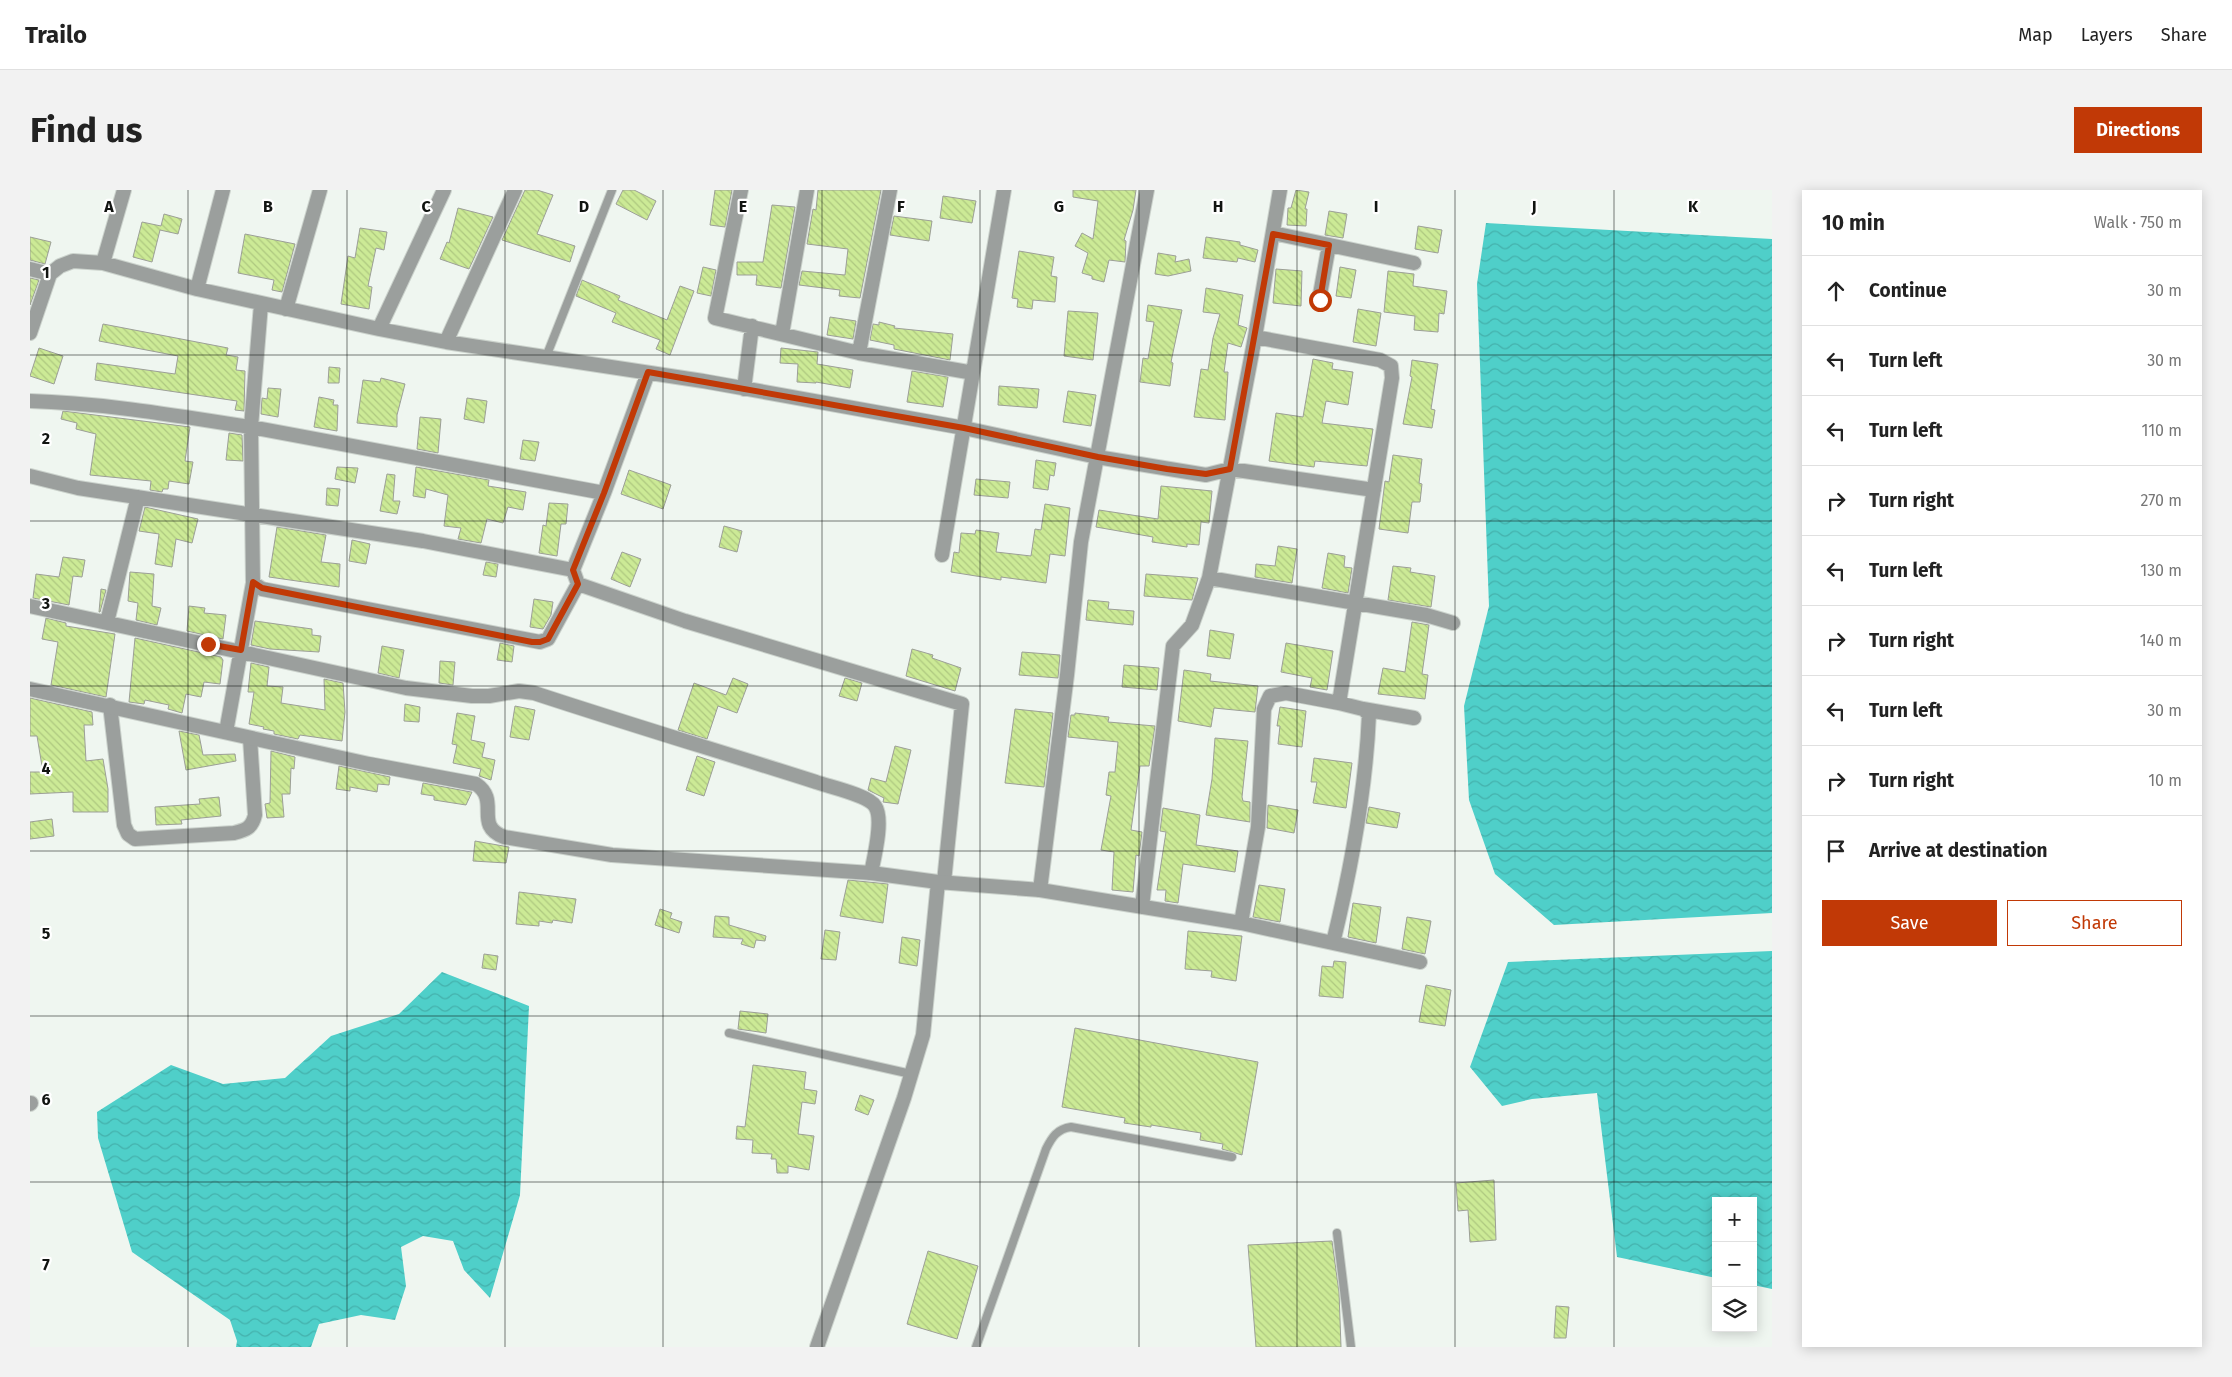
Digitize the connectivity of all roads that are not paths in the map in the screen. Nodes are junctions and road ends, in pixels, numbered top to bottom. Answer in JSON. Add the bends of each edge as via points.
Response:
{"nodes":[{"id":1,"x":124,"y":190,"type":"edge"},
{"id":2,"x":223,"y":190,"type":"edge"},
{"id":3,"x":444,"y":190,"type":"edge"},
{"id":4,"x":515,"y":190,"type":"edge"},
{"id":5,"x":612,"y":190,"type":"edge"},
{"id":6,"x":741,"y":190,"type":"edge"},
{"id":7,"x":807,"y":190,"type":"edge"},
{"id":8,"x":890,"y":190,"type":"edge"},
{"id":9,"x":1004,"y":190,"type":"edge"},
{"id":10,"x":1147,"y":190,"type":"edge"},
{"id":11,"x":1280,"y":190,"type":"edge"},
{"id":12,"x":318,"y":191,"type":"edge"},
{"id":13,"x":1273,"y":234,"type":"junction"},
{"id":14,"x":1329,"y":245,"type":"junction"},
{"id":15,"x":103,"y":263,"type":"junction"},
{"id":16,"x":1414,"y":263,"type":"dead end"},
{"id":17,"x":30,"y":269,"type":"edge"},
{"id":18,"x":50,"y":274,"type":"junction"},
{"id":19,"x":197,"y":289,"type":"junction"},
{"id":20,"x":1320,"y":300,"type":"dead end"},
{"id":21,"x":261,"y":304,"type":"junction"},
{"id":22,"x":286,"y":309,"type":"junction"},
{"id":23,"x":752,"y":326,"type":"junction"},
{"id":24,"x":378,"y":329,"type":"junction"},
{"id":25,"x":30,"y":333,"type":"edge"},
{"id":26,"x":782,"y":334,"type":"junction"},
{"id":27,"x":1255,"y":336,"type":"junction"},
{"id":28,"x":446,"y":342,"type":"junction"},
{"id":29,"x":859,"y":353,"type":"junction"},
{"id":30,"x":546,"y":357,"type":"junction"},
{"id":31,"x":648,"y":372,"type":"junction"},
{"id":32,"x":968,"y":372,"type":"dead end"},
{"id":33,"x":744,"y":389,"type":"junction"},
{"id":34,"x":30,"y":402,"type":"edge"},
{"id":35,"x":251,"y":427,"type":"junction"},
{"id":36,"x":964,"y":428,"type":"junction"},
{"id":37,"x":1098,"y":457,"type":"junction"},
{"id":38,"x":1230,"y":469,"type":"junction"},
{"id":39,"x":30,"y":476,"type":"edge"},
{"id":40,"x":1374,"y":490,"type":"junction"},
{"id":41,"x":604,"y":493,"type":"junction"},
{"id":42,"x":138,"y":497,"type":"junction"},
{"id":43,"x":253,"y":515,"type":"junction"},
{"id":44,"x":942,"y":554,"type":"dead end"},
{"id":45,"x":573,"y":570,"type":"junction"},
{"id":46,"x":1210,"y":578,"type":"junction"},
{"id":47,"x":253,"y":582,"type":"junction"},
{"id":48,"x":578,"y":584,"type":"junction"},
{"id":49,"x":1356,"y":602,"type":"junction"},
{"id":50,"x":30,"y":606,"type":"edge"},
{"id":51,"x":107,"y":622,"type":"junction"},
{"id":52,"x":1453,"y":623,"type":"dead end"},
{"id":53,"x":241,"y":650,"type":"junction"},
{"id":54,"x":30,"y":689,"type":"edge"},
{"id":55,"x":1339,"y":704,"type":"junction"},
{"id":56,"x":110,"y":705,"type":"junction"},
{"id":57,"x":1363,"y":709,"type":"junction"},
{"id":58,"x":1414,"y":718,"type":"dead end"},
{"id":59,"x":226,"y":732,"type":"junction"},
{"id":60,"x":250,"y":738,"type":"junction"},
{"id":61,"x":871,"y":873,"type":"junction"},
{"id":62,"x":941,"y":882,"type":"junction"},
{"id":63,"x":1040,"y":890,"type":"junction"},
{"id":64,"x":1142,"y":907,"type":"junction"},
{"id":65,"x":1241,"y":923,"type":"junction"},
{"id":66,"x":1333,"y":943,"type":"junction"},
{"id":67,"x":1420,"y":962,"type":"dead end"},
{"id":68,"x":729,"y":1033,"type":"dead end"},
{"id":69,"x":911,"y":1074,"type":"junction"},
{"id":70,"x":1232,"y":1157,"type":"dead end"},
{"id":71,"x":1337,"y":1233,"type":"dead end"},
{"id":72,"x":817,"y":1347,"type":"edge"},
{"id":73,"x":976,"y":1347,"type":"edge"},
{"id":74,"x":1351,"y":1347,"type":"edge"}],
"edges":[{"from":1,"to":15,"type":"street"},
{"from":2,"to":19,"type":"street"},
{"from":3,"to":24,"type":"street"},
{"from":4,"to":28,"type":"street"},
{"from":5,"to":30,"type":"lane"},
{"from":6,"to":23,"type":"street","via":[[715,318]]},
{"from":7,"to":26,"type":"street"},
{"from":8,"to":29,"type":"street"},
{"from":9,"to":36,"type":"street"},
{"from":10,"to":37,"type":"street"},
{"from":11,"to":13,"type":"street"},
{"from":12,"to":22,"type":"street"},
{"from":13,"to":14,"type":"street"},
{"from":13,"to":27,"type":"street"},
{"from":14,"to":16,"type":"street"},
{"from":14,"to":20,"type":"street"},
{"from":15,"to":18,"type":"street","via":[[73,260]]},
{"from":15,"to":19,"type":"street"},
{"from":17,"to":18,"type":"street"},
{"from":18,"to":25,"type":"street"},
{"from":19,"to":21,"type":"street"},
{"from":21,"to":22,"type":"street"},
{"from":21,"to":35,"type":"street"},
{"from":22,"to":24,"type":"street"},
{"from":23,"to":26,"type":"street"},
{"from":23,"to":33,"type":"street"},
{"from":24,"to":28,"type":"street"},
{"from":26,"to":29,"type":"street"},
{"from":27,"to":38,"type":"street"},
{"from":27,"to":40,"type":"street","via":[[1380,360],[1391,366],[1392,378]]},
{"from":28,"to":30,"type":"street"},
{"from":29,"to":32,"type":"street"},
{"from":30,"to":31,"type":"street"},
{"from":31,"to":33,"type":"street"},
{"from":31,"to":41,"type":"street"},
{"from":33,"to":36,"type":"street"},
{"from":34,"to":35,"type":"street","via":[[134,409]]},
{"from":35,"to":41,"type":"street"},
{"from":35,"to":43,"type":"street"},
{"from":36,"to":37,"type":"street"},
{"from":36,"to":44,"type":"street"},
{"from":37,"to":38,"type":"street","via":[[1206,474]]},
{"from":37,"to":63,"type":"street","via":[[1081,542]]},
{"from":38,"to":40,"type":"street"},
{"from":38,"to":46,"type":"street"},
{"from":39,"to":42,"type":"street","via":[[78,488]]},
{"from":40,"to":49,"type":"street"},
{"from":41,"to":45,"type":"street"},
{"from":42,"to":43,"type":"street"},
{"from":42,"to":51,"type":"street"},
{"from":43,"to":45,"type":"street","via":[[423,541]]},
{"from":43,"to":47,"type":"street"},
{"from":45,"to":48,"type":"street"},
{"from":46,"to":49,"type":"street"},
{"from":46,"to":64,"type":"street","via":[[1192,625],[1173,646]]},
{"from":47,"to":48,"type":"street","via":[[262,588],[540,642],[548,639]]},
{"from":47,"to":53,"type":"street"},
{"from":48,"to":62,"type":"street","via":[[685,621],[962,704]]},
{"from":49,"to":52,"type":"street"},
{"from":49,"to":55,"type":"street"},
{"from":50,"to":51,"type":"street"},
{"from":51,"to":53,"type":"street"},
{"from":53,"to":59,"type":"street"},
{"from":53,"to":61,"type":"street","via":[[406,688],[472,696],[518,691],[534,693],[864,798],[874,804],[879,823]]},
{"from":54,"to":56,"type":"street"},
{"from":55,"to":57,"type":"street"},
{"from":55,"to":65,"type":"street","via":[[1286,693],[1270,696],[1264,709],[1258,827]]},
{"from":56,"to":59,"type":"street"},
{"from":56,"to":60,"type":"street","via":[[124,825],[135,839],[234,833],[253,825]]},
{"from":57,"to":58,"type":"street"},
{"from":57,"to":66,"type":"street","via":[[1369,714],[1361,796]]},
{"from":59,"to":60,"type":"street"},
{"from":60,"to":61,"type":"street","via":[[476,784],[488,798],[488,825],[493,833],[504,837],[612,855]]},
{"from":61,"to":62,"type":"street"},
{"from":62,"to":63,"type":"street"},
{"from":62,"to":69,"type":"street","via":[[923,1034]]},
{"from":63,"to":64,"type":"street"},
{"from":64,"to":65,"type":"street"},
{"from":65,"to":66,"type":"street"},
{"from":66,"to":67,"type":"street"},
{"from":68,"to":69,"type":"lane"},
{"from":69,"to":72,"type":"street"},
{"from":70,"to":73,"type":"lane","via":[[1071,1127],[1062,1129],[1053,1136],[1046,1149]]},
{"from":71,"to":74,"type":"lane"}]}
